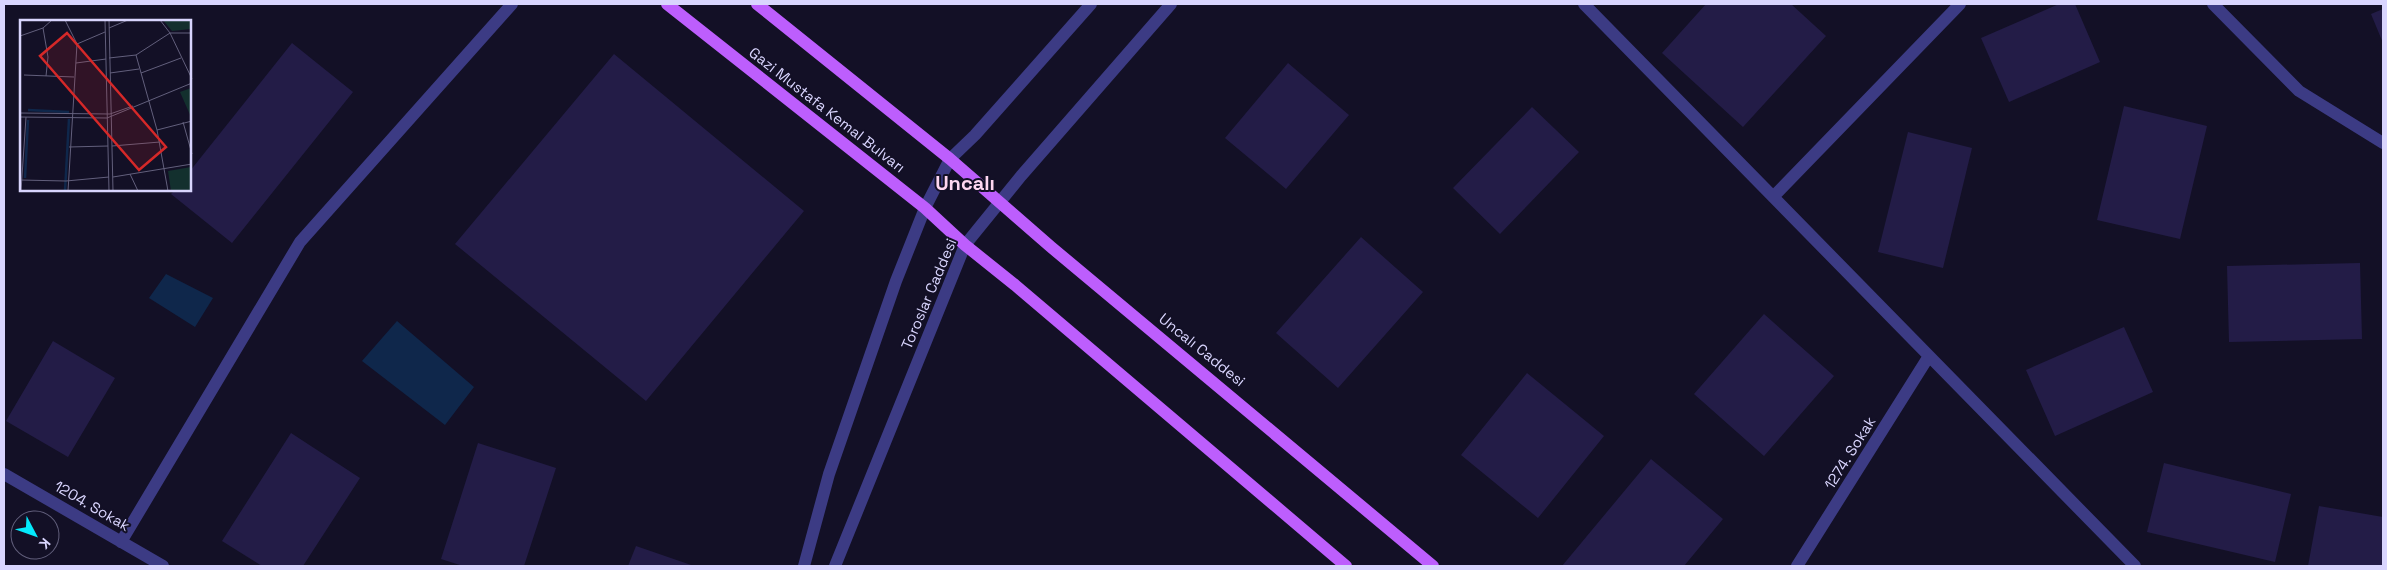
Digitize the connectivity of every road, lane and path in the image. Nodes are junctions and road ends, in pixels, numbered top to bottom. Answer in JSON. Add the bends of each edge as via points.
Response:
{"nodes":[{"id":1,"x":512,"y":4,"type":"edge"},
{"id":2,"x":666,"y":4,"type":"edge"},
{"id":3,"x":758,"y":4,"type":"edge"},
{"id":4,"x":1091,"y":4,"type":"edge"},
{"id":5,"x":1171,"y":4,"type":"edge"},
{"id":6,"x":1584,"y":4,"type":"edge"},
{"id":7,"x":1960,"y":4,"type":"edge"},
{"id":8,"x":2213,"y":4,"type":"edge"},
{"id":9,"x":2383,"y":143,"type":"edge"},
{"id":10,"x":950,"y":159,"type":"junction"},
{"id":11,"x":1773,"y":197,"type":"junction"},
{"id":12,"x":1000,"y":201,"type":"junction"},
{"id":13,"x":925,"y":208,"type":"junction"},
{"id":14,"x":966,"y":245,"type":"junction"},
{"id":15,"x":1929,"y":356,"type":"junction"},
{"id":16,"x":4,"y":474,"type":"edge"},
{"id":17,"x":121,"y":542,"type":"junction"},
{"id":18,"x":163,"y":566,"type":"edge"},
{"id":19,"x":804,"y":566,"type":"edge"},
{"id":20,"x":835,"y":566,"type":"edge"},
{"id":21,"x":1346,"y":566,"type":"edge"},
{"id":22,"x":1434,"y":566,"type":"edge"},
{"id":23,"x":1797,"y":566,"type":"edge"},
{"id":24,"x":2135,"y":566,"type":"edge"}],
"edges":[{"from":1,"to":17,"type":"street","via":[[300,242]]},
{"from":2,"to":13,"type":"main road","name":"Gazi Mustafa Kemal Bulvarı"},
{"from":3,"to":10,"type":"main road"},
{"from":4,"to":10,"type":"street"},
{"from":5,"to":12,"type":"street","name":"Toroslar Caddesi"},
{"from":6,"to":11,"type":"street"},
{"from":7,"to":11,"type":"street"},
{"from":8,"to":9,"type":"street","via":[[2299,91]]},
{"from":10,"to":12,"type":"main road","name":"Uncalı Caddesi"},
{"from":10,"to":13,"type":"street"},
{"from":11,"to":15,"type":"street"},
{"from":12,"to":14,"type":"street","name":"Toroslar Caddesi"},
{"from":12,"to":22,"type":"main road","name":"Uncalı Caddesi","via":[[1056,252]]},
{"from":13,"to":14,"type":"main road","name":"Gazi Mustafa Kemal Bulvarı"},
{"from":13,"to":19,"type":"street","via":[[896,280],[829,474]]},
{"from":14,"to":20,"type":"street","name":"Toroslar Caddesi"},
{"from":14,"to":21,"type":"main road"},
{"from":15,"to":23,"type":"street","name":"1274. Sokak"},
{"from":15,"to":24,"type":"street"},
{"from":16,"to":17,"type":"street","name":"1204. Sokak"},
{"from":17,"to":18,"type":"street","name":"1204. Sokak"}]}
